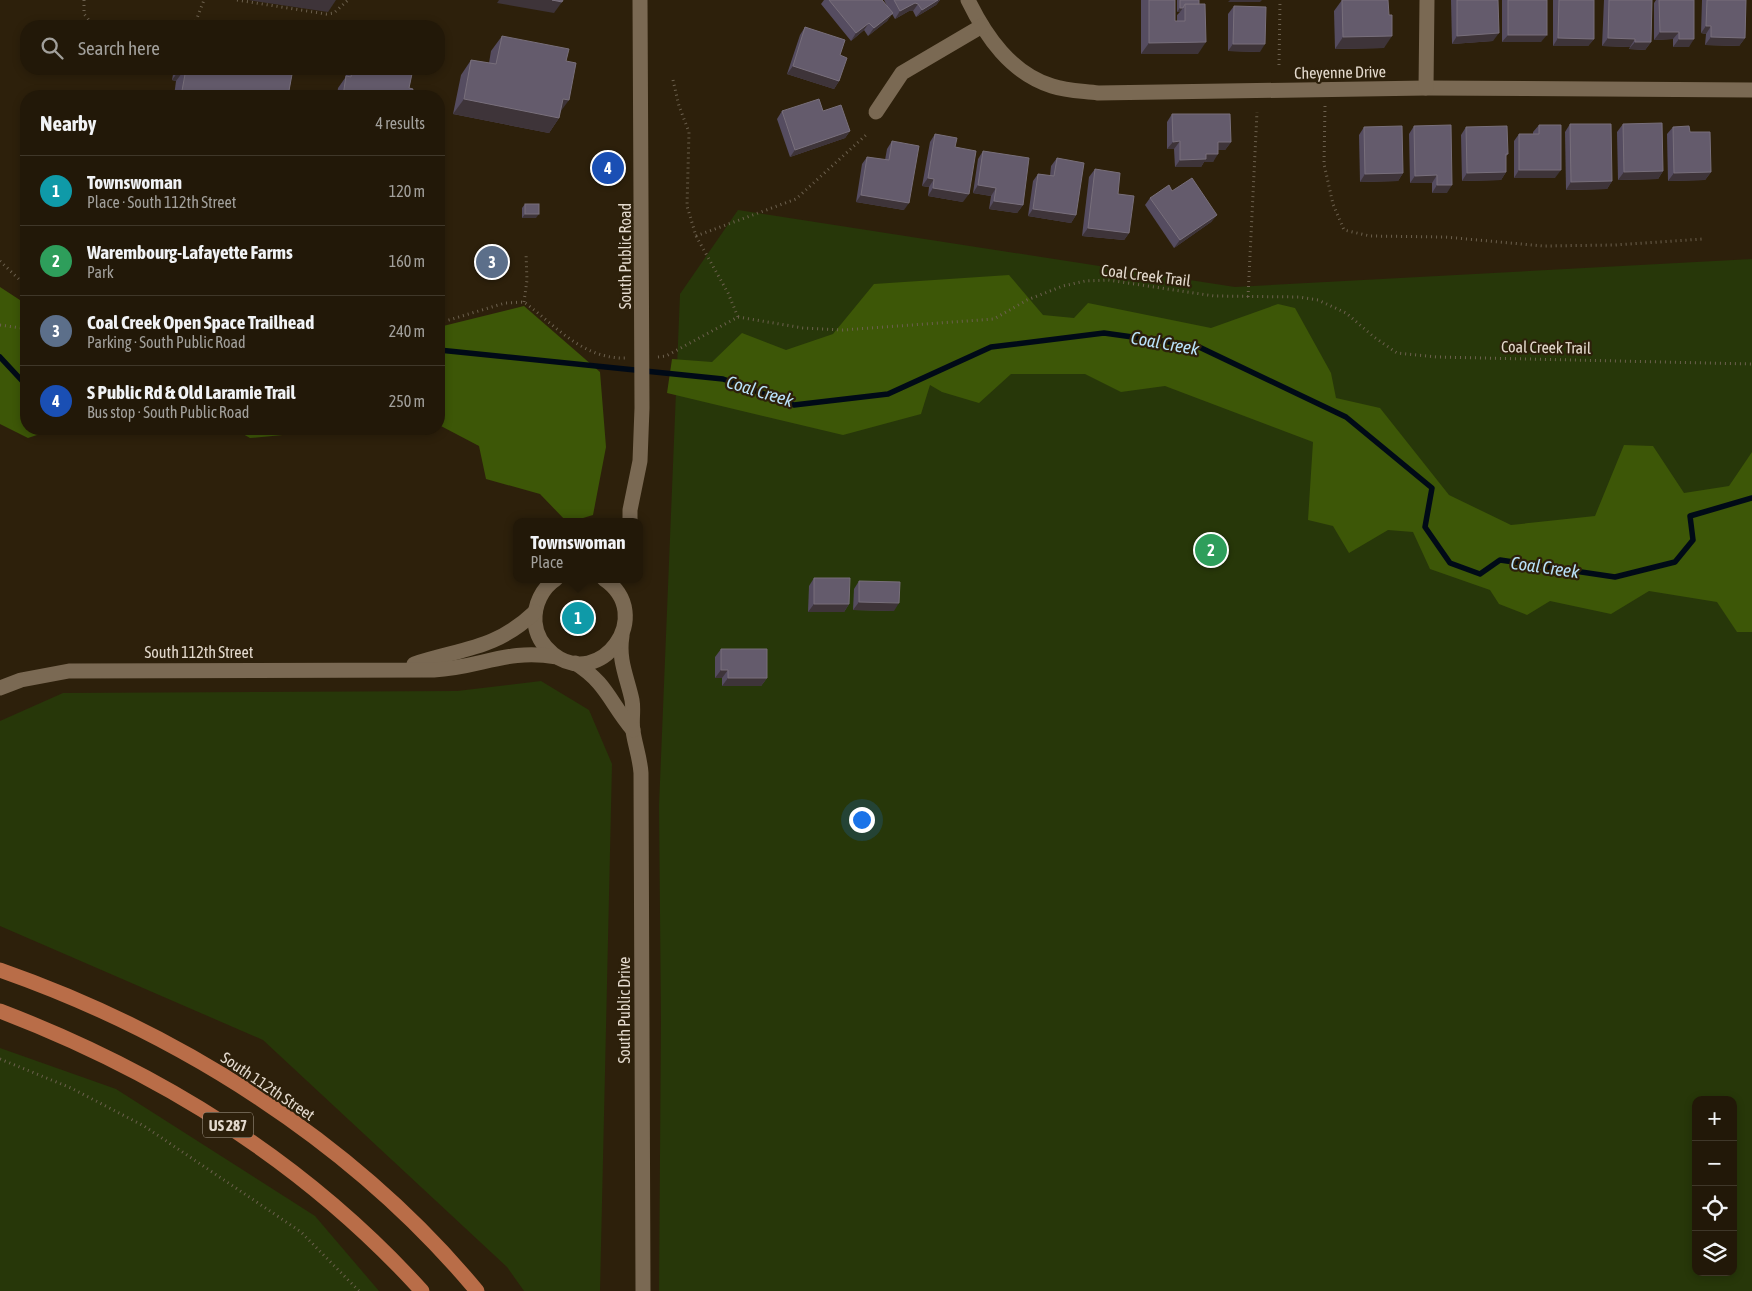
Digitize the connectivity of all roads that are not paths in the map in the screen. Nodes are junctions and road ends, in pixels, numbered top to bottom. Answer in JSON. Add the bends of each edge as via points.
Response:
{"nodes":[{"id":1,"x":640,"y":0,"type":"edge"},
{"id":2,"x":968,"y":0,"type":"edge"},
{"id":3,"x":1427,"y":0,"type":"edge"},
{"id":4,"x":982,"y":26,"type":"junction"},
{"id":5,"x":1426,"y":88,"type":"junction"},
{"id":6,"x":1752,"y":90,"type":"edge"},
{"id":7,"x":876,"y":112,"type":"dead end"},
{"id":8,"x":627,"y":518,"type":"edge"},
{"id":9,"x":552,"y":583,"type":"edge"},
{"id":10,"x":609,"y":583,"type":"edge"},
{"id":11,"x":622,"y":583,"type":"edge"},
{"id":12,"x":622,"y":600,"type":"junction"},
{"id":13,"x":535,"y":612,"type":"junction"},
{"id":14,"x":622,"y":636,"type":"junction"},
{"id":15,"x":556,"y":657,"type":"junction"},
{"id":16,"x":575,"y":663,"type":"junction"},
{"id":17,"x":400,"y":668,"type":"junction"},
{"id":18,"x":0,"y":688,"type":"edge"},
{"id":19,"x":632,"y":730,"type":"junction"},
{"id":20,"x":0,"y":962,"type":"edge"},
{"id":21,"x":0,"y":970,"type":"edge"},
{"id":22,"x":45,"y":986,"type":"junction"},
{"id":23,"x":0,"y":1011,"type":"edge"},
{"id":24,"x":422,"y":1291,"type":"edge"},
{"id":25,"x":477,"y":1291,"type":"edge"},
{"id":26,"x":643,"y":1291,"type":"edge"}],
"edges":[{"from":1,"to":8,"type":"street","name":"South Public Road","via":[[642,408],[640,461]]},
{"from":2,"to":4,"type":"street","name":"Cheyenne Drive"},
{"from":3,"to":5,"type":"street"},
{"from":4,"to":5,"type":"street","name":"Cheyenne Drive","via":[[1004,57],[1022,71],[1052,86],[1098,93]]},
{"from":4,"to":7,"type":"street","via":[[902,73]]},
{"from":5,"to":6,"type":"street","name":"Cheyenne Drive"},
{"from":9,"to":13,"type":"street","via":[[540,596]]},
{"from":10,"to":12,"type":"street"},
{"from":11,"to":12,"type":"street"},
{"from":12,"to":14,"type":"street","via":[[626,618]]},
{"from":13,"to":15,"type":"street","via":[[542,643]]},
{"from":13,"to":17,"type":"street","name":"South 112th Street","via":[[499,639],[467,651]]},
{"from":14,"to":16,"type":"street","via":[[604,656],[595,661]]},
{"from":14,"to":19,"type":"street","via":[[620,651],[634,712]]},
{"from":15,"to":16,"type":"street","name":"South 112th Street"},
{"from":15,"to":17,"type":"street","name":"South 112th Street","via":[[520,654],[456,669]]},
{"from":16,"to":19,"type":"street","via":[[603,685]]},
{"from":17,"to":18,"type":"street","name":"South 112th Street","via":[[69,671],[21,680]]},
{"from":19,"to":26,"type":"street","name":"South Public Drive","via":[[642,773]]},
{"from":20,"to":22,"type":"main road"},
{"from":21,"to":22,"type":"main road","name":"South 112th Street","number":"US 287"},
{"from":22,"to":25,"type":"main road","name":"South 112th Street","number":"US 287","via":[[174,1045],[317,1140],[356,1168],[408,1216]]},
{"from":23,"to":24,"type":"main road","number":"US 287","via":[[108,1057],[235,1129],[295,1171],[345,1214]]}]}
